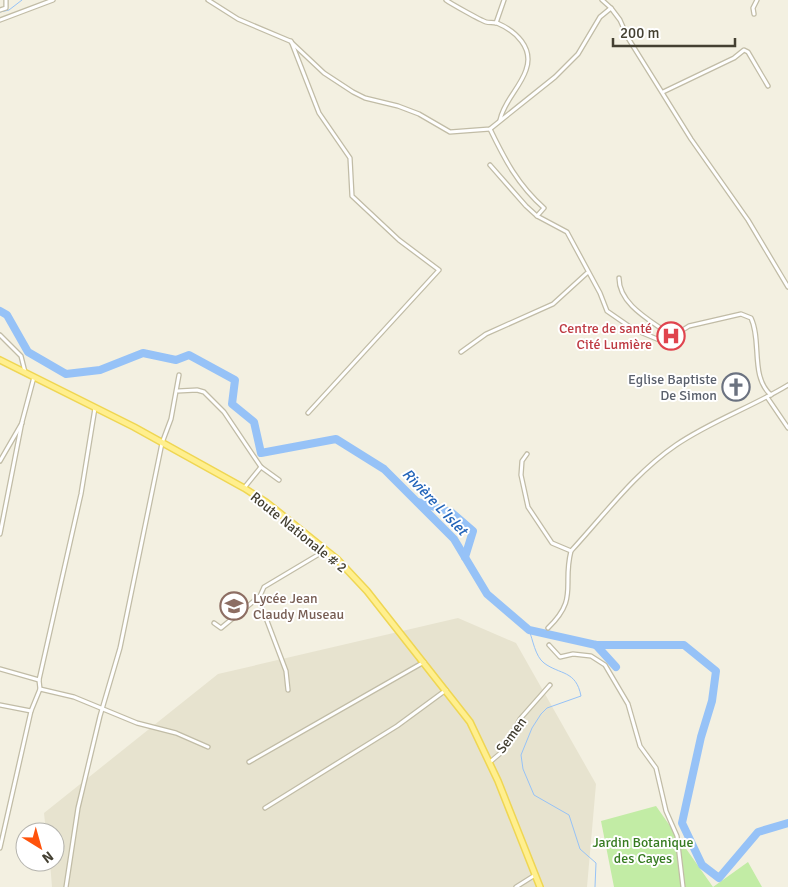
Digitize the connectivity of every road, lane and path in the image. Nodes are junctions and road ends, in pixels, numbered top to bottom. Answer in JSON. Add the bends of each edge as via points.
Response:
{"nodes":[{"id":1,"x":6,"y":0,"type":"edge"},
{"id":2,"x":53,"y":0,"type":"edge"},
{"id":3,"x":208,"y":0,"type":"edge"},
{"id":4,"x":446,"y":0,"type":"edge"},
{"id":5,"x":504,"y":0,"type":"edge"},
{"id":6,"x":602,"y":0,"type":"edge"},
{"id":7,"x":757,"y":0,"type":"edge"},
{"id":8,"x":610,"y":8,"type":"junction"},
{"id":9,"x":0,"y":10,"type":"edge"},
{"id":10,"x":754,"y":14,"type":"dead end"},
{"id":11,"x":0,"y":20,"type":"edge"},
{"id":12,"x":496,"y":23,"type":"junction"},
{"id":13,"x":290,"y":41,"type":"junction"},
{"id":14,"x":768,"y":86,"type":"dead end"},
{"id":15,"x":663,"y":92,"type":"junction"},
{"id":16,"x":500,"y":121,"type":"junction"},
{"id":17,"x":490,"y":129,"type":"junction"},
{"id":18,"x":490,"y":165,"type":"dead end"},
{"id":19,"x":537,"y":216,"type":"junction"},
{"id":20,"x":587,"y":273,"type":"junction"},
{"id":21,"x":618,"y":278,"type":"dead end"},
{"id":22,"x":788,"y":287,"type":"edge"},
{"id":23,"x":0,"y":335,"type":"edge"},
{"id":24,"x":673,"y":337,"type":"junction"},
{"id":25,"x":461,"y":352,"type":"dead end"},
{"id":26,"x":0,"y":360,"type":"edge"},
{"id":27,"x":25,"y":373,"type":"junction"},
{"id":28,"x":179,"y":375,"type":"dead end"},
{"id":29,"x":34,"y":377,"type":"junction"},
{"id":30,"x":788,"y":385,"type":"edge"},
{"id":31,"x":178,"y":391,"type":"junction"},
{"id":32,"x":769,"y":396,"type":"junction"},
{"id":33,"x":95,"y":408,"type":"junction"},
{"id":34,"x":308,"y":413,"type":"dead end"},
{"id":35,"x":22,"y":422,"type":"junction"},
{"id":36,"x":788,"y":428,"type":"edge"},
{"id":37,"x":162,"y":442,"type":"junction"},
{"id":38,"x":527,"y":454,"type":"dead end"},
{"id":39,"x":0,"y":461,"type":"edge"},
{"id":40,"x":261,"y":467,"type":"junction"},
{"id":41,"x":280,"y":480,"type":"dead end"},
{"id":42,"x":244,"y":488,"type":"junction"},
{"id":43,"x":0,"y":534,"type":"edge"},
{"id":44,"x":326,"y":550,"type":"junction"},
{"id":45,"x":571,"y":551,"type":"junction"},
{"id":46,"x":258,"y":596,"type":"junction"},
{"id":47,"x":214,"y":623,"type":"dead end"},
{"id":48,"x":548,"y":628,"type":"dead end"},
{"id":49,"x":549,"y":645,"type":"dead end"},
{"id":50,"x":425,"y":662,"type":"junction"},
{"id":51,"x":0,"y":670,"type":"edge"},
{"id":52,"x":39,"y":680,"type":"junction"},
{"id":53,"x":550,"y":685,"type":"dead end"},
{"id":54,"x":40,"y":689,"type":"junction"},
{"id":55,"x":288,"y":690,"type":"dead end"},
{"id":56,"x":446,"y":690,"type":"junction"},
{"id":57,"x":0,"y":705,"type":"edge"},
{"id":58,"x":102,"y":708,"type":"junction"},
{"id":59,"x":31,"y":711,"type":"junction"},
{"id":60,"x":208,"y":748,"type":"dead end"},
{"id":61,"x":249,"y":762,"type":"dead end"},
{"id":62,"x":490,"y":762,"type":"junction"},
{"id":63,"x":265,"y":808,"type":"dead end"},
{"id":64,"x":0,"y":848,"type":"edge"},
{"id":65,"x":536,"y":875,"type":"junction"},
{"id":66,"x":66,"y":887,"type":"edge"},
{"id":67,"x":516,"y":887,"type":"edge"},
{"id":68,"x":540,"y":887,"type":"edge"},
{"id":69,"x":683,"y":887,"type":"edge"}],
"edges":[{"from":1,"to":9,"type":"street","via":[[6,8]]},
{"from":2,"to":11,"type":"street"},
{"from":3,"to":13,"type":"street","via":[[238,19]]},
{"from":4,"to":12,"type":"street","via":[[485,22]]},
{"from":5,"to":12,"type":"street"},
{"from":6,"to":8,"type":"street"},
{"from":7,"to":10,"type":"street"},
{"from":8,"to":15,"type":"street"},
{"from":8,"to":16,"type":"street","via":[[600,17],[572,60]]},
{"from":12,"to":16,"type":"street","via":[[522,40],[529,58],[515,92],[502,109]]},
{"from":13,"to":17,"type":"street","via":[[324,72],[365,98],[419,114],[450,132]]},
{"from":13,"to":34,"type":"street","via":[[319,113],[350,158],[352,196],[399,240],[439,270]]},
{"from":14,"to":15,"type":"street","via":[[746,50]]},
{"from":15,"to":22,"type":"street"},
{"from":16,"to":17,"type":"street"},
{"from":17,"to":19,"type":"street","via":[[526,192],[544,208]]},
{"from":18,"to":19,"type":"street"},
{"from":19,"to":20,"type":"street","via":[[567,232]]},
{"from":20,"to":24,"type":"street","via":[[600,292],[607,311],[633,329],[657,339]]},
{"from":20,"to":25,"type":"street","via":[[553,304],[486,334]]},
{"from":21,"to":24,"type":"street","via":[[620,287],[640,315]]},
{"from":23,"to":27,"type":"street","via":[[21,356]]},
{"from":24,"to":32,"type":"street","via":[[688,326],[746,314],[756,327],[762,383]]},
{"from":26,"to":27,"type":"main road","name":"Route Nationale # 2"},
{"from":27,"to":29,"type":"main road","name":"Route Nationale # 2"},
{"from":28,"to":31,"type":"street"},
{"from":29,"to":33,"type":"main road","name":"Route Nationale # 2"},
{"from":29,"to":35,"type":"street"},
{"from":30,"to":32,"type":"street"},
{"from":31,"to":37,"type":"street"},
{"from":31,"to":40,"type":"street","via":[[204,392],[224,412]]},
{"from":32,"to":36,"type":"street"},
{"from":32,"to":45,"type":"street","via":[[677,444],[642,471]]},
{"from":33,"to":37,"type":"main road","name":"Route Nationale # 2"},
{"from":33,"to":52,"type":"street","via":[[80,494]]},
{"from":35,"to":39,"type":"street"},
{"from":35,"to":43,"type":"street"},
{"from":37,"to":42,"type":"main road","name":"Route Nationale # 2"},
{"from":37,"to":58,"type":"street","via":[[120,648]]},
{"from":38,"to":45,"type":"street","via":[[522,461],[521,475],[528,507],[552,543]]},
{"from":40,"to":41,"type":"street"},
{"from":40,"to":42,"type":"street"},
{"from":42,"to":44,"type":"main road","name":"Route Nationale # 2"},
{"from":44,"to":46,"type":"street","via":[[264,588]]},
{"from":44,"to":50,"type":"main road","name":"Route Nationale # 2","via":[[367,591]]},
{"from":45,"to":48,"type":"street","via":[[566,608]]},
{"from":46,"to":47,"type":"street","via":[[221,628]]},
{"from":46,"to":55,"type":"street","via":[[286,671]]},
{"from":49,"to":69,"type":"street","via":[[560,657],[573,654],[591,656],[604,665],[628,704],[640,746],[656,768],[666,811],[677,836]]},
{"from":50,"to":56,"type":"main road","name":"Route Nationale # 2"},
{"from":50,"to":61,"type":"street"},
{"from":51,"to":52,"type":"street"},
{"from":52,"to":54,"type":"street"},
{"from":53,"to":62,"type":"street","name":"Semen","via":[[520,719],[503,750]]},
{"from":54,"to":58,"type":"street"},
{"from":54,"to":59,"type":"street"},
{"from":56,"to":62,"type":"main road","name":"Route Nationale # 2","via":[[470,722]]},
{"from":56,"to":63,"type":"street","via":[[397,726]]},
{"from":57,"to":59,"type":"street"},
{"from":58,"to":60,"type":"street","via":[[137,723],[176,733]]},
{"from":58,"to":66,"type":"street","via":[[78,808]]},
{"from":59,"to":64,"type":"street"},
{"from":62,"to":65,"type":"main road","name":"Route Nationale # 2"},
{"from":65,"to":67,"type":"street"},
{"from":65,"to":68,"type":"main road","name":"Route Nationale # 2"}]}
